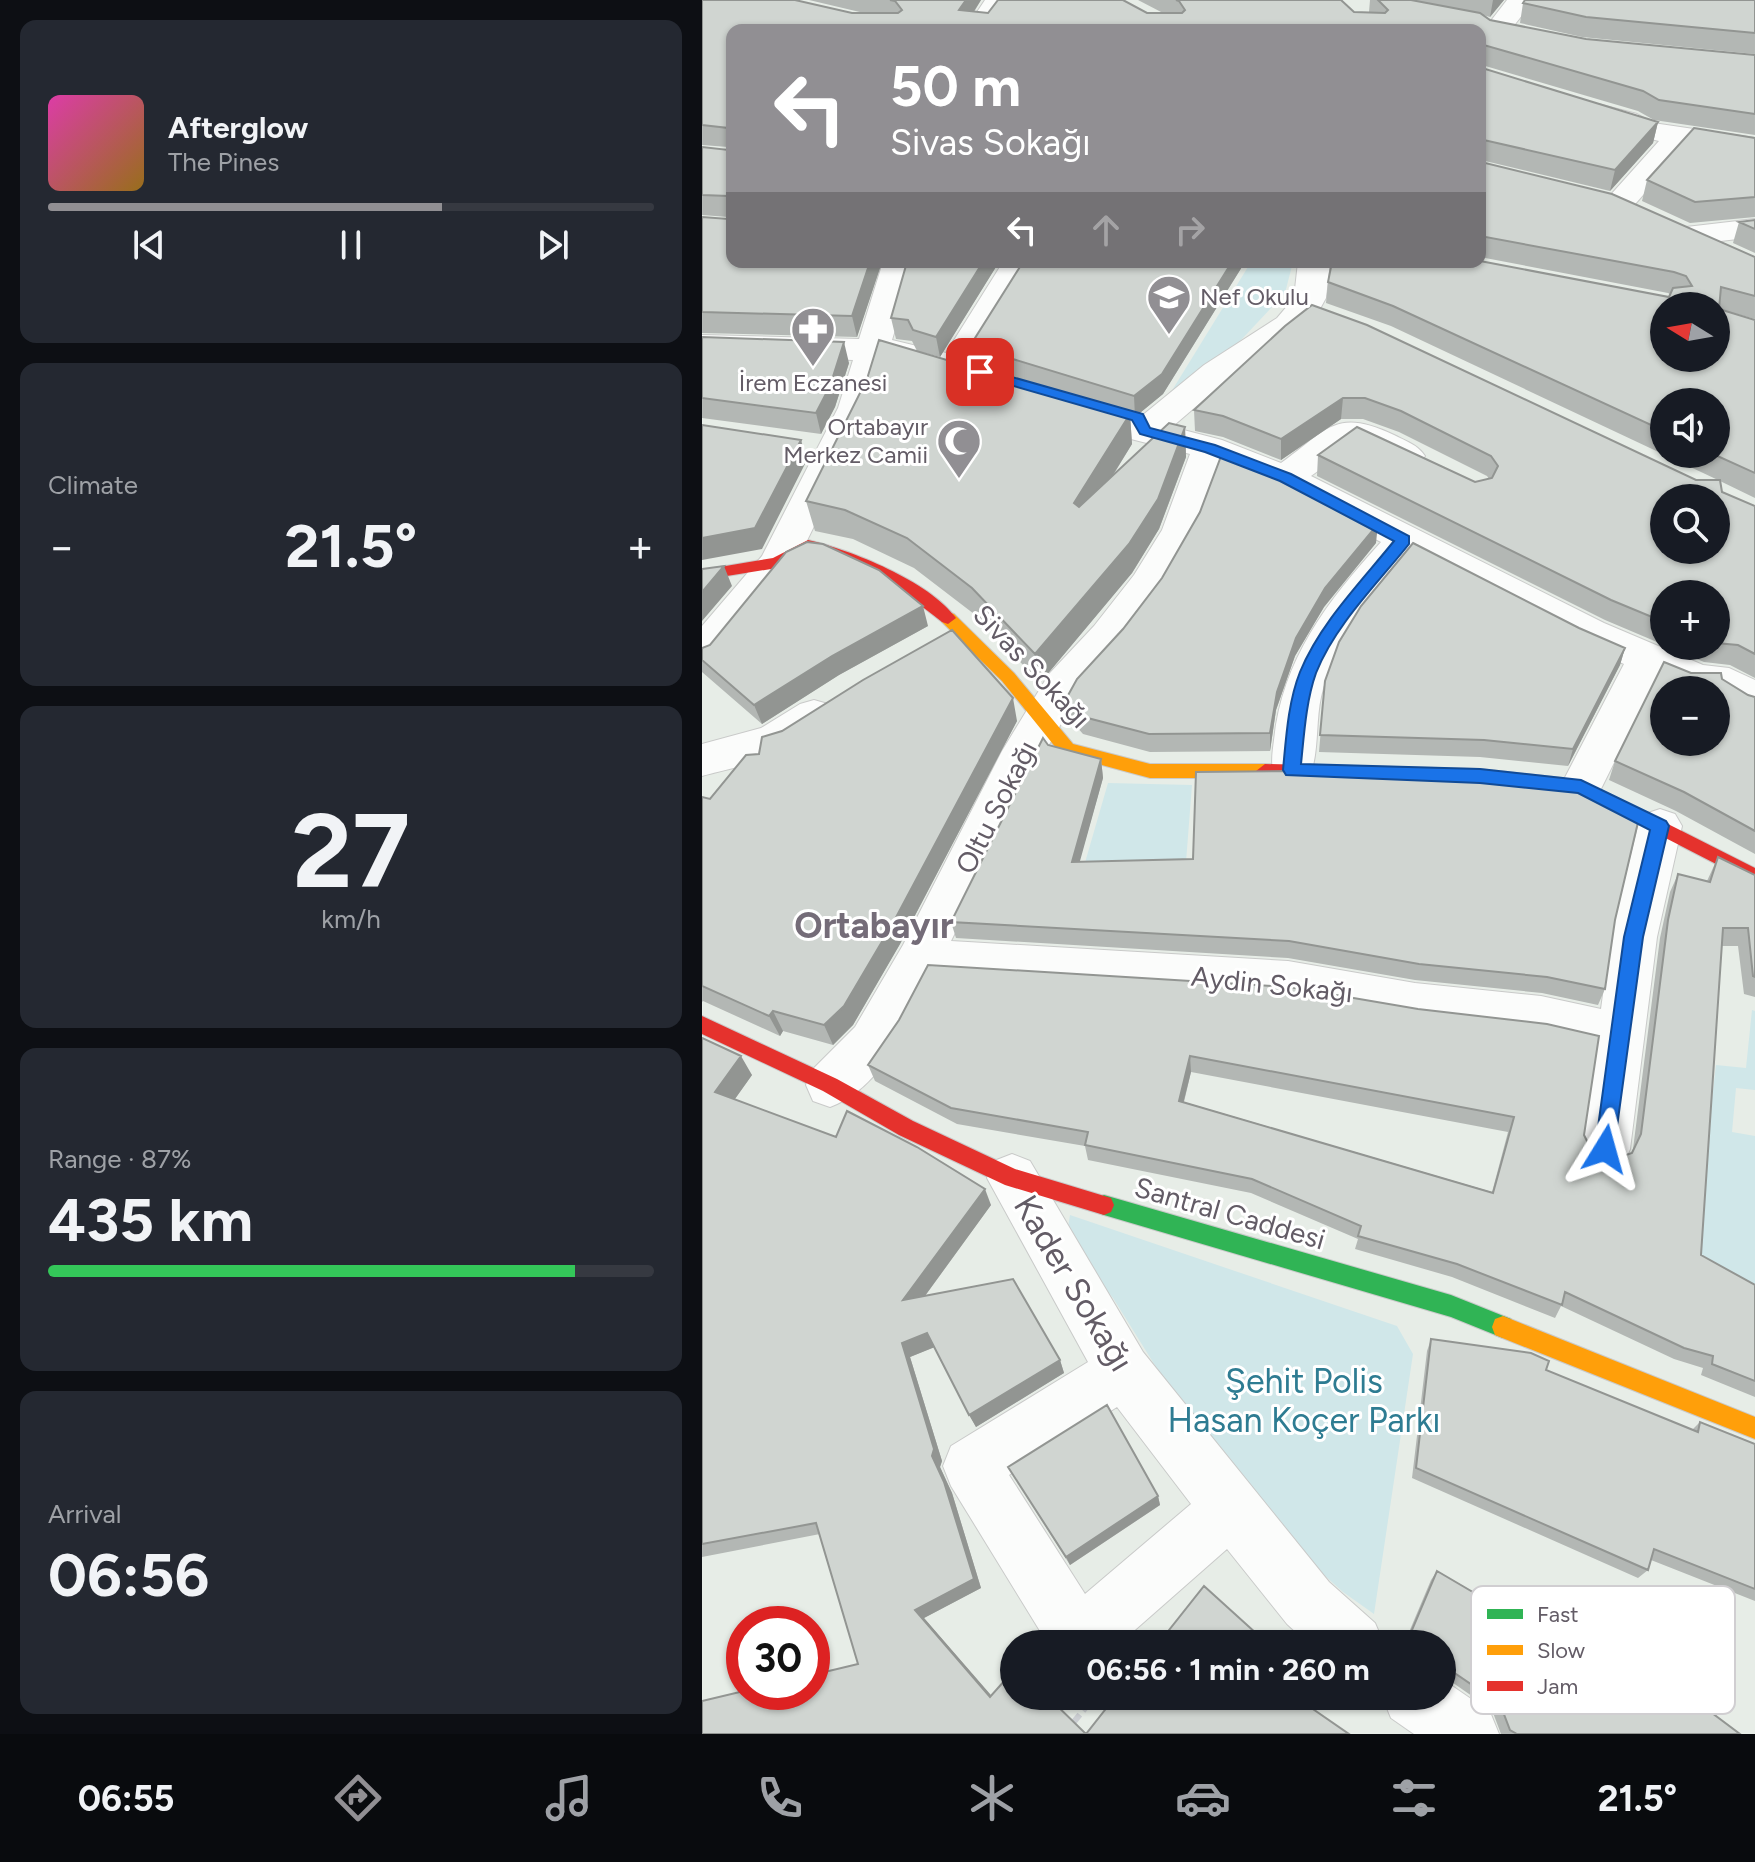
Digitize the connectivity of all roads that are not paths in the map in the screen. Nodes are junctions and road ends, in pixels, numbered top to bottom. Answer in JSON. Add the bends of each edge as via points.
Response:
{"nodes":[{"id":1,"x":998,"y":0,"type":"edge"},
{"id":2,"x":1521,"y":0,"type":"edge"},
{"id":3,"x":982,"y":24,"type":"edge"},
{"id":4,"x":1499,"y":31,"type":"edge"},
{"id":5,"x":1571,"y":104,"type":"edge"},
{"id":6,"x":1679,"y":136,"type":"junction"},
{"id":7,"x":1755,"y":147,"type":"edge"},
{"id":8,"x":1587,"y":198,"type":"edge"},
{"id":9,"x":1618,"y":205,"type":"junction"},
{"id":10,"x":1663,"y":225,"type":"junction"},
{"id":11,"x":1755,"y":228,"type":"edge"},
{"id":12,"x":1736,"y":259,"type":"edge"},
{"id":13,"x":897,"y":268,"type":"edge"},
{"id":14,"x":1016,"y":268,"type":"edge"},
{"id":15,"x":1313,"y":268,"type":"edge"},
{"id":16,"x":702,"y":345,"type":"edge"},
{"id":17,"x":872,"y":351,"type":"junction"},
{"id":18,"x":1048,"y":398,"type":"edge"},
{"id":19,"x":1145,"y":431,"type":"junction"},
{"id":20,"x":1210,"y":448,"type":"junction"},
{"id":21,"x":1432,"y":468,"type":"edge"},
{"id":22,"x":1285,"y":478,"type":"junction"},
{"id":23,"x":1404,"y":540,"type":"junction"},
{"id":24,"x":777,"y":563,"type":"junction"},
{"id":25,"x":702,"y":575,"type":"edge"},
{"id":26,"x":962,"y":629,"type":"junction"},
{"id":27,"x":922,"y":652,"type":"edge"},
{"id":28,"x":702,"y":653,"type":"edge"},
{"id":29,"x":1646,"y":659,"type":"junction"},
{"id":30,"x":841,"y":698,"type":"edge"},
{"id":31,"x":1755,"y":701,"type":"edge"},
{"id":32,"x":1042,"y":720,"type":"junction"},
{"id":33,"x":702,"y":760,"type":"edge"},
{"id":34,"x":1292,"y":770,"type":"junction"},
{"id":35,"x":1581,"y":787,"type":"junction"},
{"id":36,"x":1660,"y":826,"type":"junction"},
{"id":37,"x":1755,"y":877,"type":"edge"},
{"id":38,"x":919,"y":959,"type":"junction"},
{"id":39,"x":702,"y":1025,"type":"edge"},
{"id":40,"x":1621,"y":1035,"type":"junction"},
{"id":41,"x":830,"y":1085,"type":"junction"},
{"id":42,"x":1605,"y":1149,"type":"dead end"},
{"id":43,"x":1012,"y":1178,"type":"junction"},
{"id":44,"x":1124,"y":1371,"type":"junction"},
{"id":45,"x":1755,"y":1428,"type":"edge"},
{"id":46,"x":1230,"y":1508,"type":"junction"},
{"id":47,"x":1338,"y":1630,"type":"edge"},
{"id":48,"x":1433,"y":1710,"type":"edge"},
{"id":49,"x":1468,"y":1734,"type":"edge"}],
"edges":[{"from":1,"to":3,"type":"street"},
{"from":2,"to":4,"type":"street"},
{"from":5,"to":6,"type":"street"},
{"from":6,"to":7,"type":"street"},
{"from":6,"to":9,"type":"street"},
{"from":8,"to":9,"type":"street"},
{"from":9,"to":10,"type":"street"},
{"from":10,"to":11,"type":"street"},
{"from":10,"to":12,"type":"street"},
{"from":13,"to":17,"type":"street"},
{"from":14,"to":17,"type":"street","via":[[965,375]]},
{"from":15,"to":19,"type":"street","via":[[1310,298],[1320,315],[1289,325],[1216,372]]},
{"from":16,"to":17,"type":"street"},
{"from":17,"to":24,"type":"street","via":[[855,408],[819,448]]},
{"from":18,"to":19,"type":"street"},
{"from":19,"to":20,"type":"street"},
{"from":20,"to":22,"type":"street"},
{"from":20,"to":32,"type":"street","name":"Oltu Sokağı","via":[[1180,530],[1147,585],[1063,685]]},
{"from":21,"to":22,"type":"street","via":[[1350,431]]},
{"from":22,"to":23,"type":"street"},
{"from":23,"to":29,"type":"street"},
{"from":23,"to":34,"type":"street","via":[[1333,628],[1308,673]]},
{"from":24,"to":25,"type":"street","name":"Sivas Sokağı"},
{"from":24,"to":26,"type":"street","name":"Sivas Sokağı","via":[[808,545],[839,551],[899,579]]},
{"from":24,"to":28,"type":"street"},
{"from":26,"to":27,"type":"street"},
{"from":26,"to":32,"type":"street","name":"Sivas Sokağı"},
{"from":29,"to":31,"type":"street","via":[[1698,679],[1729,683]]},
{"from":29,"to":35,"type":"street"},
{"from":30,"to":33,"type":"street","via":[[774,740]]},
{"from":32,"to":34,"type":"street","name":"Sivas Sokağı","via":[[1067,749],[1150,771]]},
{"from":32,"to":38,"type":"street","name":"Oltu Sokağı"},
{"from":34,"to":35,"type":"street","name":"Sivas Sokağı","via":[[1480,776]]},
{"from":35,"to":36,"type":"street","name":"Sivas Sokağı"},
{"from":36,"to":37,"type":"street","name":"Sivas Sokağı"},
{"from":36,"to":40,"type":"street","via":[[1634,937]]},
{"from":38,"to":40,"type":"street","name":"Aydin Sokağı","via":[[1288,981],[1541,1017]]},
{"from":38,"to":41,"type":"street","name":"Oltu Sokağı","via":[[872,1042]]},
{"from":39,"to":41,"type":"street","name":"Santral Caddesi"},
{"from":40,"to":42,"type":"street"},
{"from":41,"to":43,"type":"street","name":"Santral Caddesi"},
{"from":43,"to":44,"type":"street","name":"Kader Sokağı"},
{"from":43,"to":45,"type":"street","name":"Santral Caddesi","via":[[1451,1306]]},
{"from":44,"to":46,"type":"street","name":"Kader Sokağı"},
{"from":44,"to":46,"type":"street","via":[[971,1466],[1079,1639]]},
{"from":46,"to":47,"type":"street","name":"Kader Sokağı","via":[[1308,1603]]},
{"from":48,"to":49,"type":"street"}]}
